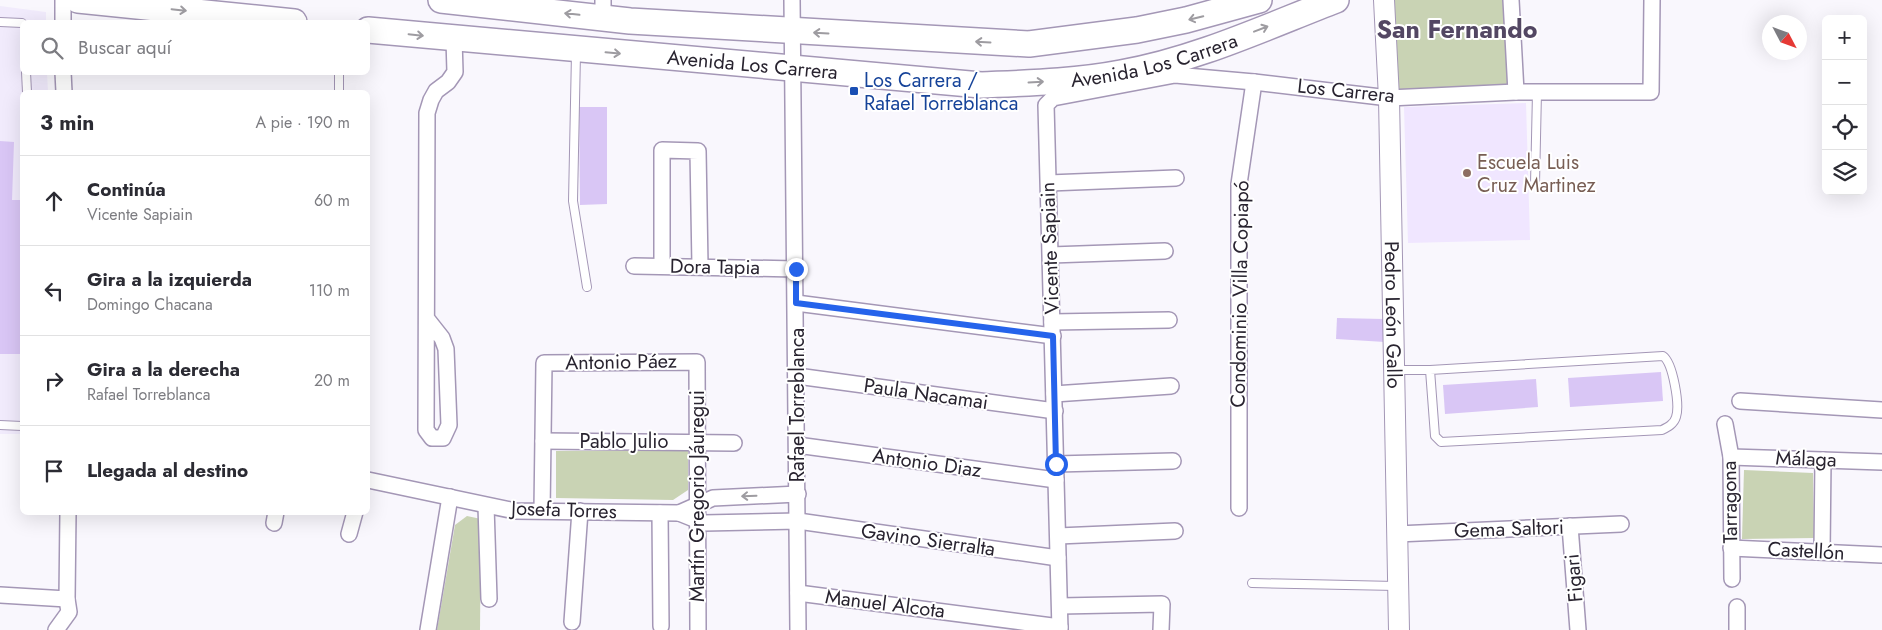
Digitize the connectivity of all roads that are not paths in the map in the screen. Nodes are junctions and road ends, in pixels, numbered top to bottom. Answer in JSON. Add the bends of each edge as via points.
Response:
{"nodes":[{"id":1,"x":63,"y":0,"type":"edge"},
{"id":2,"x":78,"y":0,"type":"edge"},
{"id":3,"x":441,"y":0,"type":"edge"},
{"id":4,"x":792,"y":0,"type":"edge"},
{"id":5,"x":1259,"y":0,"type":"edge"},
{"id":6,"x":1336,"y":0,"type":"edge"},
{"id":7,"x":1384,"y":0,"type":"edge"},
{"id":8,"x":1511,"y":0,"type":"edge"},
{"id":9,"x":1652,"y":0,"type":"edge"},
{"id":10,"x":1234,"y":4,"type":"edge"},
{"id":11,"x":603,"y":9,"type":"edge"},
{"id":12,"x":63,"y":20,"type":"edge"},
{"id":13,"x":274,"y":20,"type":"edge"},
{"id":14,"x":0,"y":22,"type":"edge"},
{"id":15,"x":20,"y":23,"type":"edge"},
{"id":16,"x":370,"y":30,"type":"edge"},
{"id":17,"x":792,"y":31,"type":"junction"},
{"id":18,"x":454,"y":39,"type":"junction"},
{"id":19,"x":576,"y":50,"type":"junction"},
{"id":20,"x":792,"y":67,"type":"junction"},
{"id":21,"x":26,"y":75,"type":"edge"},
{"id":22,"x":64,"y":75,"type":"edge"},
{"id":23,"x":339,"y":75,"type":"edge"},
{"id":24,"x":1254,"y":82,"type":"junction"},
{"id":25,"x":27,"y":90,"type":"edge"},
{"id":26,"x":64,"y":90,"type":"edge"},
{"id":27,"x":339,"y":90,"type":"edge"},
{"id":28,"x":1516,"y":92,"type":"junction"},
{"id":29,"x":1538,"y":92,"type":"junction"},
{"id":30,"x":1389,"y":98,"type":"junction"},
{"id":31,"x":1046,"y":105,"type":"joint"},
{"id":32,"x":1176,"y":178,"type":"dead end"},
{"id":33,"x":1049,"y":183,"type":"junction"},
{"id":34,"x":1535,"y":184,"type":"dead end"},
{"id":35,"x":1165,"y":252,"type":"dead end"},
{"id":36,"x":1051,"y":256,"type":"junction"},
{"id":37,"x":634,"y":266,"type":"dead end"},
{"id":38,"x":662,"y":266,"type":"junction"},
{"id":39,"x":700,"y":266,"type":"junction"},
{"id":40,"x":796,"y":269,"type":"junction"},
{"id":41,"x":588,"y":287,"type":"dead end"},
{"id":42,"x":796,"y":303,"type":"junction"},
{"id":43,"x":427,"y":319,"type":"junction"},
{"id":44,"x":1169,"y":320,"type":"dead end"},
{"id":45,"x":1052,"y":329,"type":"junction"},
{"id":46,"x":697,"y":362,"type":"joint"},
{"id":47,"x":1394,"y":370,"type":"junction"},
{"id":48,"x":1430,"y":370,"type":"junction"},
{"id":49,"x":797,"y":376,"type":"junction"},
{"id":50,"x":1171,"y":386,"type":"dead end"},
{"id":51,"x":1054,"y":394,"type":"junction"},
{"id":52,"x":1740,"y":401,"type":"dead end"},
{"id":53,"x":1882,"y":410,"type":"edge"},
{"id":54,"x":1055,"y":411,"type":"junction"},
{"id":55,"x":1725,"y":424,"type":"dead end"},
{"id":56,"x":0,"y":425,"type":"edge"},
{"id":57,"x":20,"y":426,"type":"edge"},
{"id":58,"x":543,"y":441,"type":"junction"},
{"id":59,"x":697,"y":441,"type":"junction"},
{"id":60,"x":734,"y":443,"type":"dead end"},
{"id":61,"x":797,"y":445,"type":"junction"},
{"id":62,"x":1731,"y":457,"type":"junction"},
{"id":63,"x":1822,"y":460,"type":"junction"},
{"id":64,"x":1172,"y":461,"type":"dead end"},
{"id":65,"x":1882,"y":462,"type":"edge"},
{"id":66,"x":1056,"y":464,"type":"junction"},
{"id":67,"x":370,"y":480,"type":"edge"},
{"id":68,"x":1056,"y":480,"type":"junction"},
{"id":69,"x":798,"y":494,"type":"junction"},
{"id":70,"x":450,"y":497,"type":"junction"},
{"id":71,"x":486,"y":506,"type":"junction"},
{"id":72,"x":1239,"y":508,"type":"dead end"},
{"id":73,"x":542,"y":511,"type":"junction"},
{"id":74,"x":580,"y":511,"type":"junction"},
{"id":75,"x":697,"y":512,"type":"junction"},
{"id":76,"x":660,"y":513,"type":"junction"},
{"id":77,"x":68,"y":515,"type":"edge"},
{"id":78,"x":354,"y":515,"type":"edge"},
{"id":79,"x":798,"y":521,"type":"junction"},
{"id":80,"x":1621,"y":524,"type":"dead end"},
{"id":81,"x":1570,"y":526,"type":"junction"},
{"id":82,"x":1175,"y":531,"type":"dead end"},
{"id":83,"x":349,"y":534,"type":"dead end"},
{"id":84,"x":1397,"y":534,"type":"junction"},
{"id":85,"x":1058,"y":536,"type":"junction"},
{"id":86,"x":1731,"y":548,"type":"junction"},
{"id":87,"x":1822,"y":552,"type":"junction"},
{"id":88,"x":1882,"y":555,"type":"edge"},
{"id":89,"x":1058,"y":558,"type":"junction"},
{"id":90,"x":1732,"y":580,"type":"dead end"},
{"id":91,"x":1252,"y":583,"type":"dead end"},
{"id":92,"x":1398,"y":586,"type":"junction"},
{"id":93,"x":798,"y":593,"type":"junction"},
{"id":94,"x":0,"y":595,"type":"edge"},
{"id":95,"x":489,"y":600,"type":"dead end"},
{"id":96,"x":68,"y":605,"type":"junction"},
{"id":97,"x":1060,"y":606,"type":"junction"},
{"id":98,"x":1737,"y":607,"type":"dead end"},
{"id":99,"x":572,"y":622,"type":"dead end"},
{"id":100,"x":662,"y":626,"type":"dead end"},
{"id":101,"x":1060,"y":629,"type":"edge"},
{"id":102,"x":56,"y":630,"type":"edge"},
{"id":103,"x":428,"y":630,"type":"edge"},
{"id":104,"x":698,"y":630,"type":"edge"},
{"id":105,"x":798,"y":630,"type":"edge"},
{"id":106,"x":1161,"y":630,"type":"edge"},
{"id":107,"x":1399,"y":630,"type":"edge"},
{"id":108,"x":1578,"y":630,"type":"edge"},
{"id":109,"x":1737,"y":630,"type":"edge"}],
"edges":[{"from":1,"to":12,"type":"street"},
{"from":2,"to":13,"type":"main road","one_way":true},
{"from":11,"to":3,"type":"main road","name":"Avenida Los Carrera","one_way":true},
{"from":4,"to":17,"type":"street","name":"Rafael Torreblanca"},
{"from":5,"to":10,"type":"main road","name":"Avenida Los Carrera"},
{"from":20,"to":6,"type":"main road","name":"Avenida Los Carrera","one_way":true,"via":[[981,85],[1096,77],[1181,58]]},
{"from":7,"to":30,"type":"street","name":"Pedro León Gallo"},
{"from":8,"to":28,"type":"street"},
{"from":9,"to":29,"type":"street","name":"Los Carrera","via":[[1651,92]]},
{"from":10,"to":17,"type":"main road","name":"Avenida Los Carrera","one_way":true,"via":[[1137,30],[1029,44]]},
{"from":11,"to":17,"type":"main road","name":"Avenida Los Carrera","via":[[630,22]]},
{"from":14,"to":15,"type":"lane"},
{"from":16,"to":18,"type":"main road","name":"Avenida Los Carrera","one_way":true},
{"from":17,"to":20,"type":"street","name":"Rafael Torreblanca"},
{"from":18,"to":19,"type":"main road","name":"Avenida Los Carrera"},
{"from":18,"to":43,"type":"street","via":[[455,72],[436,91],[427,113]]},
{"from":19,"to":20,"type":"main road","name":"Avenida Los Carrera","one_way":true},
{"from":19,"to":41,"type":"lane","via":[[573,201]]},
{"from":20,"to":40,"type":"street","name":"Rafael Torreblanca"},
{"from":21,"to":25,"type":"lane"},
{"from":22,"to":26,"type":"street"},
{"from":23,"to":27,"type":"lane"},
{"from":24,"to":30,"type":"street","name":"Los Carrera"},
{"from":24,"to":31,"type":"street","name":"Los Carrera","via":[[1175,75],[1054,98]]},
{"from":24,"to":72,"type":"street","name":"Condominio Villa Copiapó","via":[[1239,184]]},
{"from":28,"to":29,"type":"street","name":"Los Carrera"},
{"from":28,"to":30,"type":"street","name":"Los Carrera"},
{"from":29,"to":34,"type":"lane"},
{"from":30,"to":47,"type":"street","name":"Pedro León Gallo"},
{"from":31,"to":33,"type":"street","name":"Vicente Sapiain"},
{"from":32,"to":33,"type":"street"},
{"from":33,"to":36,"type":"street","name":"Vicente Sapiain"},
{"from":35,"to":36,"type":"street"},
{"from":36,"to":45,"type":"street","name":"Vicente Sapiain"},
{"from":37,"to":38,"type":"street","name":"Dora Tapia"},
{"from":38,"to":39,"type":"street","name":"Dora Tapia"},
{"from":38,"to":39,"type":"street","via":[[662,150],[698,152]]},
{"from":39,"to":40,"type":"street","name":"Dora Tapia"},
{"from":40,"to":42,"type":"street","name":"Rafael Torreblanca"},
{"from":42,"to":45,"type":"street"},
{"from":42,"to":49,"type":"street","name":"Rafael Torreblanca"},
{"from":43,"to":43,"type":"street","via":[[426,430],[432,438],[443,438],[449,425],[446,349],[442,338]]},
{"from":44,"to":45,"type":"street"},
{"from":45,"to":51,"type":"street","name":"Vicente Sapiain"},
{"from":46,"to":58,"type":"street","name":"Antonio Páez","via":[[544,363]]},
{"from":46,"to":59,"type":"street","name":"Martín Gregorio Jáuregui"},
{"from":47,"to":48,"type":"lane"},
{"from":47,"to":84,"type":"street","name":"Pedro León Gallo"},
{"from":48,"to":48,"type":"lane","via":[[1663,356],[1673,369],[1677,416],[1672,425],[1662,430],[1442,442],[1435,436]]},
{"from":49,"to":54,"type":"street","name":"Paula Nacamai"},
{"from":49,"to":61,"type":"street","name":"Rafael Torreblanca"},
{"from":50,"to":51,"type":"street"},
{"from":51,"to":54,"type":"street","name":"Vicente Sapiain"},
{"from":52,"to":53,"type":"street"},
{"from":54,"to":66,"type":"street","name":"Vicente Sapiain"},
{"from":55,"to":62,"type":"street","name":"Tarragona"},
{"from":56,"to":57,"type":"lane"},
{"from":58,"to":59,"type":"street","name":"Pablo Julio"},
{"from":58,"to":73,"type":"street"},
{"from":59,"to":60,"type":"street","name":"Pablo Julio"},
{"from":59,"to":75,"type":"street","name":"Martín Gregorio Jáuregui"},
{"from":61,"to":68,"type":"street","name":"Antonio Diaz"},
{"from":61,"to":69,"type":"street","name":"Rafael Torreblanca"},
{"from":62,"to":63,"type":"street","name":"Málaga"},
{"from":62,"to":86,"type":"street","name":"Tarragona"},
{"from":63,"to":65,"type":"street","name":"Málaga"},
{"from":63,"to":87,"type":"street"},
{"from":64,"to":66,"type":"street"},
{"from":66,"to":68,"type":"street","name":"Vicente Sapiain"},
{"from":67,"to":70,"type":"street","name":"Josefa Torres"},
{"from":68,"to":85,"type":"street","name":"Vicente Sapiain"},
{"from":69,"to":75,"type":"street","name":"Josefa Torres","one_way":true,"via":[[713,498]]},
{"from":69,"to":79,"type":"street","name":"Rafael Torreblanca"},
{"from":70,"to":71,"type":"street","name":"Josefa Torres"},
{"from":70,"to":103,"type":"street"},
{"from":71,"to":73,"type":"street","name":"Josefa Torres"},
{"from":71,"to":95,"type":"street"},
{"from":73,"to":74,"type":"street","name":"Josefa Torres"},
{"from":74,"to":76,"type":"street","name":"Josefa Torres"},
{"from":74,"to":99,"type":"street"},
{"from":75,"to":76,"type":"street","name":"Josefa Torres"},
{"from":75,"to":79,"type":"street","via":[[704,523]]},
{"from":75,"to":104,"type":"street","name":"Martín Gregorio Jáuregui"},
{"from":76,"to":100,"type":"street"},
{"from":77,"to":96,"type":"street"},
{"from":78,"to":83,"type":"street"},
{"from":79,"to":89,"type":"street","name":"Gavino Sierralta"},
{"from":79,"to":93,"type":"street","name":"Rafael Torreblanca"},
{"from":80,"to":81,"type":"street","name":"Gema Saltori"},
{"from":81,"to":84,"type":"street","name":"Gema Saltori"},
{"from":81,"to":108,"type":"street","name":"Figari"},
{"from":82,"to":85,"type":"street"},
{"from":84,"to":92,"type":"street","name":"Pedro León Gallo"},
{"from":85,"to":89,"type":"street","name":"Vicente Sapiain"},
{"from":86,"to":87,"type":"street","name":"Castellón"},
{"from":86,"to":90,"type":"street","name":"Tarragona"},
{"from":87,"to":88,"type":"street","name":"Castellón"},
{"from":89,"to":97,"type":"street","name":"Vicente Sapiain"},
{"from":91,"to":92,"type":"lane"},
{"from":92,"to":107,"type":"street","name":"Pedro León Gallo"},
{"from":93,"to":101,"type":"street","name":"Manuel Alcota"},
{"from":93,"to":105,"type":"street","name":"Rafael Torreblanca"},
{"from":94,"to":96,"type":"street"},
{"from":96,"to":102,"type":"street"},
{"from":97,"to":101,"type":"street","name":"Vicente Sapiain"},
{"from":97,"to":106,"type":"street","via":[[1162,604]]},
{"from":98,"to":109,"type":"street"}]}
